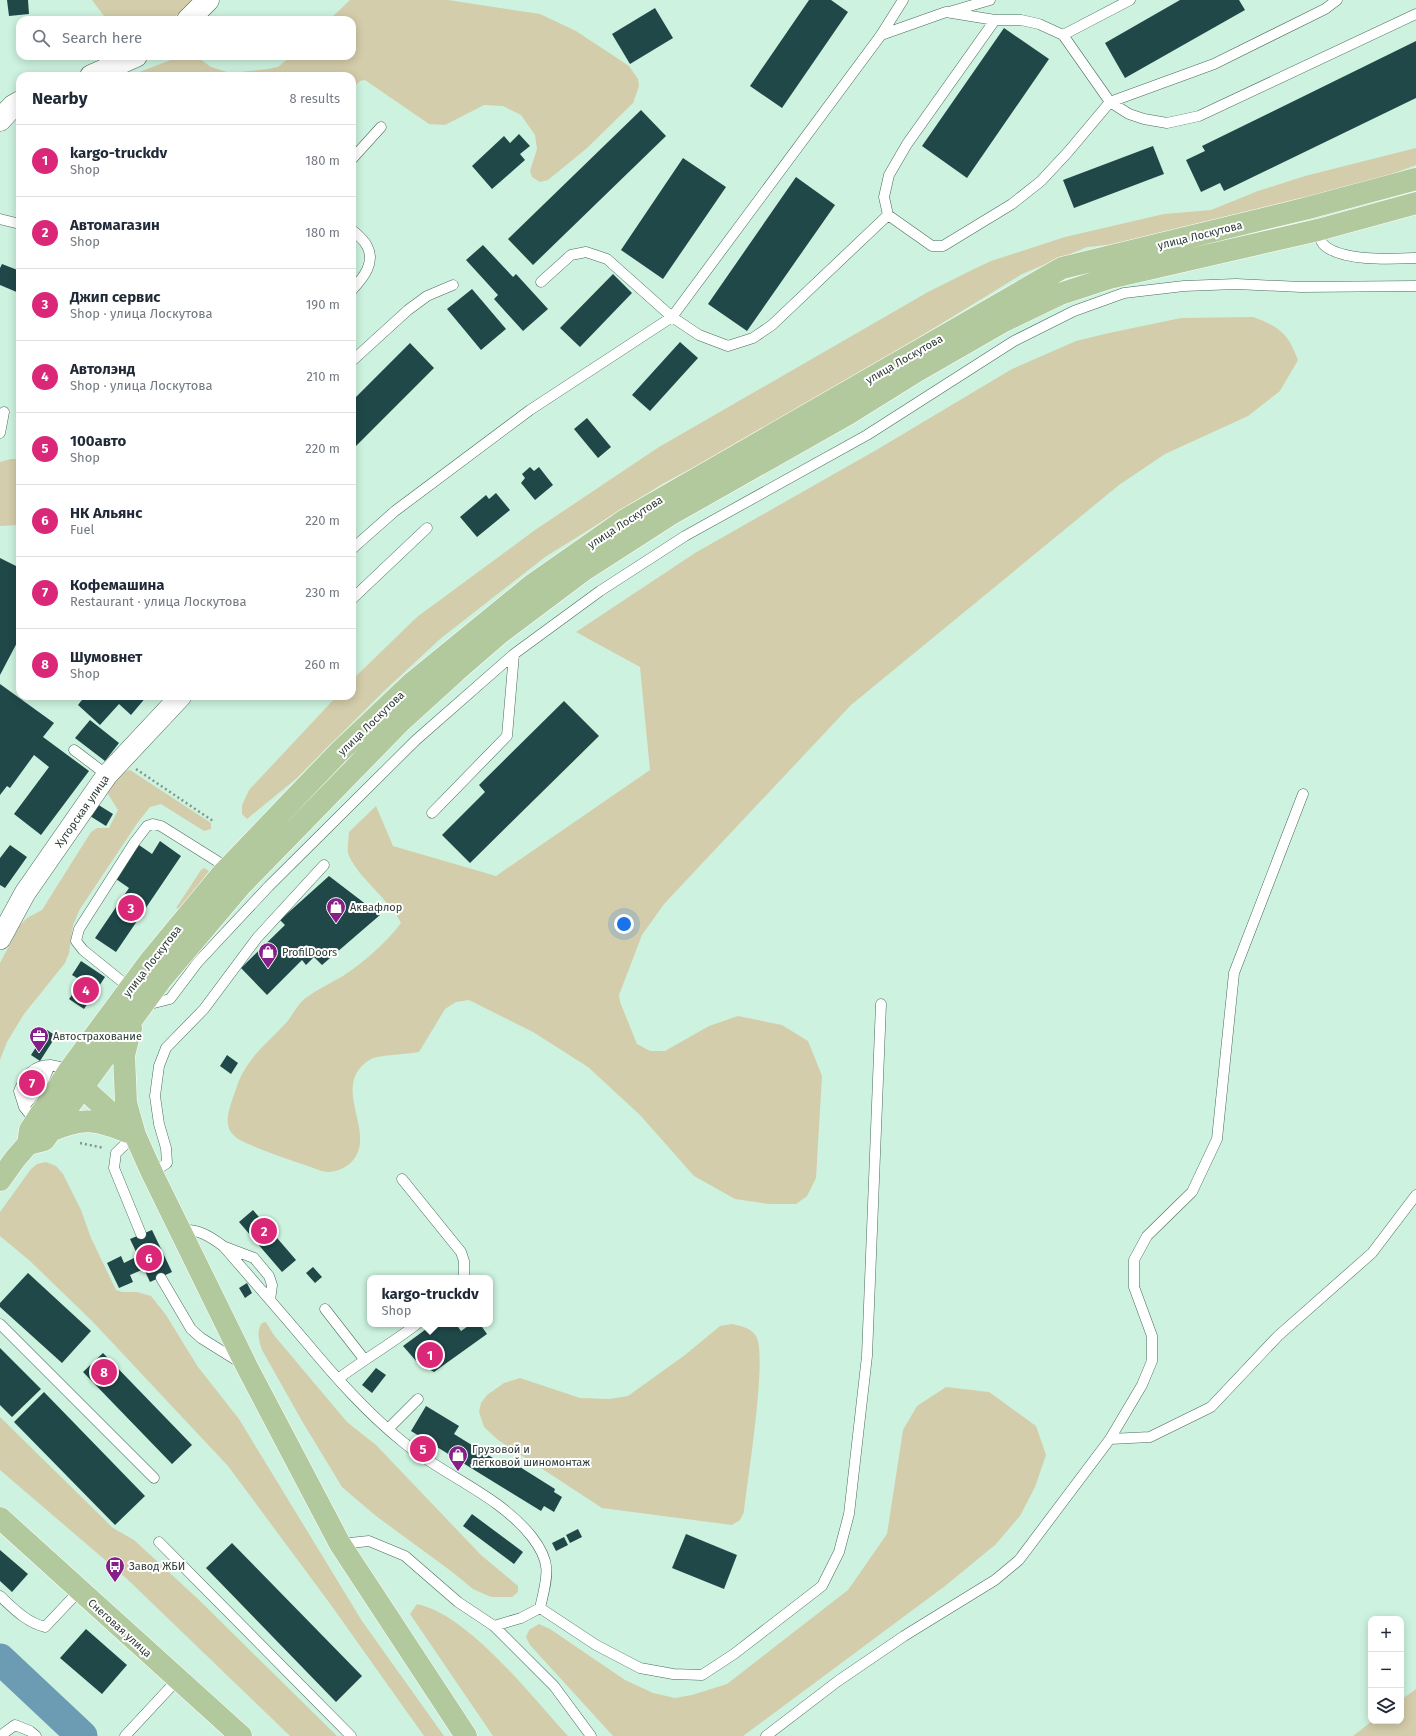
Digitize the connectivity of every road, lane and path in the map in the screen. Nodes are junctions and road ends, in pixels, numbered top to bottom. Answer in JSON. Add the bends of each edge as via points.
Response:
{"nodes":[{"id":1,"x":208,"y":0,"type":"edge"},
{"id":2,"x":903,"y":0,"type":"edge"},
{"id":3,"x":990,"y":0,"type":"edge"},
{"id":4,"x":1130,"y":0,"type":"edge"},
{"id":5,"x":1337,"y":0,"type":"edge"},
{"id":6,"x":946,"y":12,"type":"junction"},
{"id":7,"x":1416,"y":14,"type":"edge"},
{"id":8,"x":192,"y":16,"type":"edge"},
{"id":9,"x":995,"y":20,"type":"junction"},
{"id":10,"x":881,"y":34,"type":"junction"},
{"id":11,"x":1064,"y":35,"type":"junction"},
{"id":12,"x":127,"y":60,"type":"edge"},
{"id":13,"x":100,"y":72,"type":"edge"},
{"id":14,"x":1110,"y":102,"type":"junction"},
{"id":15,"x":16,"y":104,"type":"edge"},
{"id":16,"x":0,"y":120,"type":"edge"},
{"id":17,"x":381,"y":127,"type":"dead end"},
{"id":18,"x":356,"y":155,"type":"edge"},
{"id":19,"x":1416,"y":179,"type":"edge"},
{"id":20,"x":1416,"y":203,"type":"edge"},
{"id":21,"x":888,"y":215,"type":"junction"},
{"id":22,"x":0,"y":219,"type":"edge"},
{"id":23,"x":16,"y":223,"type":"edge"},
{"id":24,"x":1318,"y":230,"type":"junction"},
{"id":25,"x":356,"y":235,"type":"edge"},
{"id":26,"x":1416,"y":258,"type":"edge"},
{"id":27,"x":541,"y":282,"type":"dead end"},
{"id":28,"x":356,"y":285,"type":"edge"},
{"id":29,"x":453,"y":285,"type":"dead end"},
{"id":30,"x":1416,"y":286,"type":"edge"},
{"id":31,"x":672,"y":317,"type":"junction"},
{"id":32,"x":356,"y":357,"type":"edge"},
{"id":33,"x":4,"y":412,"type":"dead end"},
{"id":34,"x":0,"y":433,"type":"edge"},
{"id":35,"x":427,"y":528,"type":"dead end"},
{"id":36,"x":356,"y":545,"type":"edge"},
{"id":37,"x":356,"y":595,"type":"edge"},
{"id":38,"x":514,"y":654,"type":"junction"},
{"id":39,"x":177,"y":700,"type":"edge"},
{"id":40,"x":74,"y":750,"type":"dead end"},
{"id":41,"x":121,"y":759,"type":"junction"},
{"id":42,"x":107,"y":775,"type":"junction"},
{"id":43,"x":1303,"y":794,"type":"dead end"},
{"id":44,"x":432,"y":813,"type":"dead end"},
{"id":45,"x":213,"y":821,"type":"dead end"},
{"id":46,"x":324,"y":866,"type":"dead end"},
{"id":47,"x":228,"y":868,"type":"junction"},
{"id":48,"x":0,"y":939,"type":"edge"},
{"id":49,"x":138,"y":994,"type":"junction"},
{"id":50,"x":881,"y":1004,"type":"dead end"},
{"id":51,"x":133,"y":1019,"type":"junction"},
{"id":52,"x":61,"y":1071,"type":"junction"},
{"id":53,"x":83,"y":1088,"type":"junction"},
{"id":54,"x":36,"y":1120,"type":"junction"},
{"id":55,"x":135,"y":1135,"type":"junction"},
{"id":56,"x":152,"y":1173,"type":"junction"},
{"id":57,"x":402,"y":1179,"type":"dead end"},
{"id":58,"x":0,"y":1180,"type":"edge"},
{"id":59,"x":1416,"y":1195,"type":"edge"},
{"id":60,"x":180,"y":1231,"type":"junction"},
{"id":61,"x":141,"y":1234,"type":"dead end"},
{"id":62,"x":223,"y":1246,"type":"junction"},
{"id":63,"x":464,"y":1275,"type":"edge"},
{"id":64,"x":161,"y":1278,"type":"dead end"},
{"id":65,"x":270,"y":1300,"type":"junction"},
{"id":66,"x":325,"y":1309,"type":"dead end"},
{"id":67,"x":0,"y":1324,"type":"edge"},
{"id":68,"x":413,"y":1327,"type":"edge"},
{"id":69,"x":364,"y":1359,"type":"junction"},
{"id":70,"x":247,"y":1367,"type":"junction"},
{"id":71,"x":338,"y":1379,"type":"junction"},
{"id":72,"x":418,"y":1399,"type":"dead end"},
{"id":73,"x":388,"y":1429,"type":"junction"},
{"id":74,"x":1110,"y":1439,"type":"junction"},
{"id":75,"x":154,"y":1478,"type":"dead end"},
{"id":76,"x":0,"y":1518,"type":"edge"},
{"id":77,"x":159,"y":1542,"type":"dead end"},
{"id":78,"x":340,"y":1544,"type":"junction"},
{"id":79,"x":79,"y":1591,"type":"junction"},
{"id":80,"x":0,"y":1596,"type":"edge"},
{"id":81,"x":540,"y":1608,"type":"junction"},
{"id":82,"x":494,"y":1626,"type":"junction"},
{"id":83,"x":178,"y":1679,"type":"junction"},
{"id":84,"x":0,"y":1736,"type":"edge"},
{"id":85,"x":36,"y":1736,"type":"edge"},
{"id":86,"x":125,"y":1736,"type":"edge"},
{"id":87,"x":241,"y":1736,"type":"edge"},
{"id":88,"x":351,"y":1736,"type":"edge"},
{"id":89,"x":466,"y":1736,"type":"edge"},
{"id":90,"x":591,"y":1736,"type":"edge"},
{"id":91,"x":766,"y":1736,"type":"edge"}],
"edges":[{"from":1,"to":8,"type":"street"},
{"from":2,"to":10,"type":"lane"},
{"from":3,"to":6,"type":"lane"},
{"from":4,"to":11,"type":"lane"},
{"from":5,"to":14,"type":"lane","via":[[1325,9],[1214,64]]},
{"from":6,"to":9,"type":"lane"},
{"from":6,"to":10,"type":"lane"},
{"from":7,"to":14,"type":"lane","via":[[1199,116],[1167,123],[1144,120],[1128,114]]},
{"from":9,"to":11,"type":"lane","via":[[1021,20],[1039,24]]},
{"from":9,"to":21,"type":"lane","via":[[907,144],[889,175],[884,197]]},
{"from":10,"to":31,"type":"lane"},
{"from":11,"to":14,"type":"lane"},
{"from":12,"to":13,"type":"street"},
{"from":14,"to":21,"type":"lane","via":[[1041,181],[1012,204],[943,246],[932,246]]},
{"from":15,"to":16,"type":"street"},
{"from":17,"to":18,"type":"lane"},
{"from":19,"to":47,"type":"main road","name":"улица Лоскутова","via":[[1062,268],[743,450],[625,520],[526,590],[412,683],[338,753]]},
{"from":20,"to":24,"type":"main road","name":"улица Лоскутова"},
{"from":21,"to":31,"type":"lane","via":[[772,325],[753,338],[728,346],[699,335]]},
{"from":22,"to":23,"type":"lane"},
{"from":24,"to":26,"type":"lane","via":[[1323,244],[1331,250],[1350,256],[1378,259]]},
{"from":24,"to":49,"type":"main road","name":"улица Лоскутова","via":[[1109,278],[1060,294],[1004,321],[917,371],[848,414],[671,514],[584,570],[500,633],[402,722],[242,884],[175,962]]},
{"from":25,"to":28,"type":"lane","via":[[367,245],[370,257],[366,274]]},
{"from":27,"to":31,"type":"lane","via":[[571,255],[586,252],[607,259]]},
{"from":29,"to":32,"type":"lane","via":[[427,296],[408,310]]},
{"from":30,"to":38,"type":"lane","via":[[1184,286],[1124,293],[1074,312],[1014,341],[867,435],[685,536],[600,591]]},
{"from":31,"to":36,"type":"lane","via":[[530,410],[394,512]]},
{"from":33,"to":34,"type":"lane"},
{"from":35,"to":37,"type":"lane"},
{"from":38,"to":44,"type":"lane","via":[[507,736]]},
{"from":38,"to":49,"type":"lane","via":[[416,740],[269,886],[198,962],[170,999],[154,1003]]},
{"from":39,"to":41,"type":"street","name":"Хуторская улица"},
{"from":40,"to":42,"type":"lane"},
{"from":41,"to":42,"type":"street","name":"Хуторская улица"},
{"from":41,"to":45,"type":"path"},
{"from":42,"to":48,"type":"street","name":"Хуторская улица","via":[[26,893]]},
{"from":43,"to":74,"type":"lane","via":[[1234,973],[1218,1139],[1192,1192],[1147,1236],[1134,1260],[1134,1287],[1152,1336],[1152,1361],[1142,1385]]},
{"from":46,"to":56,"type":"lane","via":[[257,938],[204,1009],[166,1048],[159,1066],[155,1096],[167,1163]]},
{"from":47,"to":49,"type":"main road","name":"улица Лоскутова","via":[[150,961]]},
{"from":47,"to":49,"type":"lane","via":[[161,826],[147,826],[134,843],[78,929],[76,941],[83,950]]},
{"from":49,"to":51,"type":"main road","name":"улица Лоскутова"},
{"from":49,"to":52,"type":"main road","name":"улица Лоскутова"},
{"from":50,"to":81,"type":"lane","via":[[867,1356],[849,1514],[839,1552],[822,1586],[734,1654],[702,1675],[673,1674],[640,1668],[596,1645]]},
{"from":51,"to":53,"type":"main road","name":"улица Лоскутова"},
{"from":51,"to":55,"type":"main road","via":[[124,1055],[126,1103]]},
{"from":52,"to":53,"type":"main road"},
{"from":52,"to":54,"type":"main road","name":"улица Лоскутова"},
{"from":52,"to":54,"type":"lane","via":[[41,1065],[33,1069],[23,1081],[19,1091]]},
{"from":53,"to":54,"type":"main road","name":"улица Лоскутова"},
{"from":53,"to":55,"type":"main road"},
{"from":54,"to":55,"type":"main road","via":[[107,1124]]},
{"from":54,"to":58,"type":"main road","name":"улица Лоскутова","via":[[44,1140],[22,1152]]},
{"from":55,"to":56,"type":"main road"},
{"from":55,"to":61,"type":"lane","via":[[116,1153],[114,1168]]},
{"from":56,"to":60,"type":"main road"},
{"from":57,"to":63,"type":"lane","via":[[461,1252]]},
{"from":59,"to":74,"type":"lane","via":[[1372,1253],[1278,1336],[1211,1407],[1150,1437]]},
{"from":60,"to":62,"type":"lane","via":[[209,1235]]},
{"from":60,"to":70,"type":"main road"},
{"from":62,"to":65,"type":"lane"},
{"from":62,"to":65,"type":"lane","via":[[254,1258],[269,1276],[272,1285]]},
{"from":64,"to":70,"type":"lane","via":[[191,1329],[200,1338]]},
{"from":65,"to":71,"type":"lane"},
{"from":66,"to":69,"type":"lane"},
{"from":67,"to":75,"type":"lane"},
{"from":68,"to":69,"type":"lane"},
{"from":69,"to":71,"type":"lane"},
{"from":70,"to":78,"type":"main road"},
{"from":71,"to":73,"type":"lane"},
{"from":72,"to":73,"type":"lane"},
{"from":73,"to":81,"type":"lane","via":[[404,1444],[509,1513],[532,1537],[545,1558],[548,1578]]},
{"from":74,"to":91,"type":"lane","via":[[1020,1560],[995,1580],[838,1680]]},
{"from":76,"to":79,"type":"main road","name":"Снеговая улица"},
{"from":77,"to":88,"type":"lane"},
{"from":78,"to":82,"type":"lane","via":[[369,1541],[405,1556],[458,1602]]},
{"from":78,"to":89,"type":"main road"},
{"from":79,"to":80,"type":"lane","via":[[45,1627],[27,1620]]},
{"from":79,"to":83,"type":"main road","name":"Снеговая улица"},
{"from":81,"to":82,"type":"lane","via":[[520,1618]]},
{"from":82,"to":90,"type":"lane","via":[[554,1686]]},
{"from":83,"to":86,"type":"lane"},
{"from":83,"to":87,"type":"main road","name":"Снеговая улица"},
{"from":84,"to":85,"type":"lane","via":[[15,1725]]}]}
